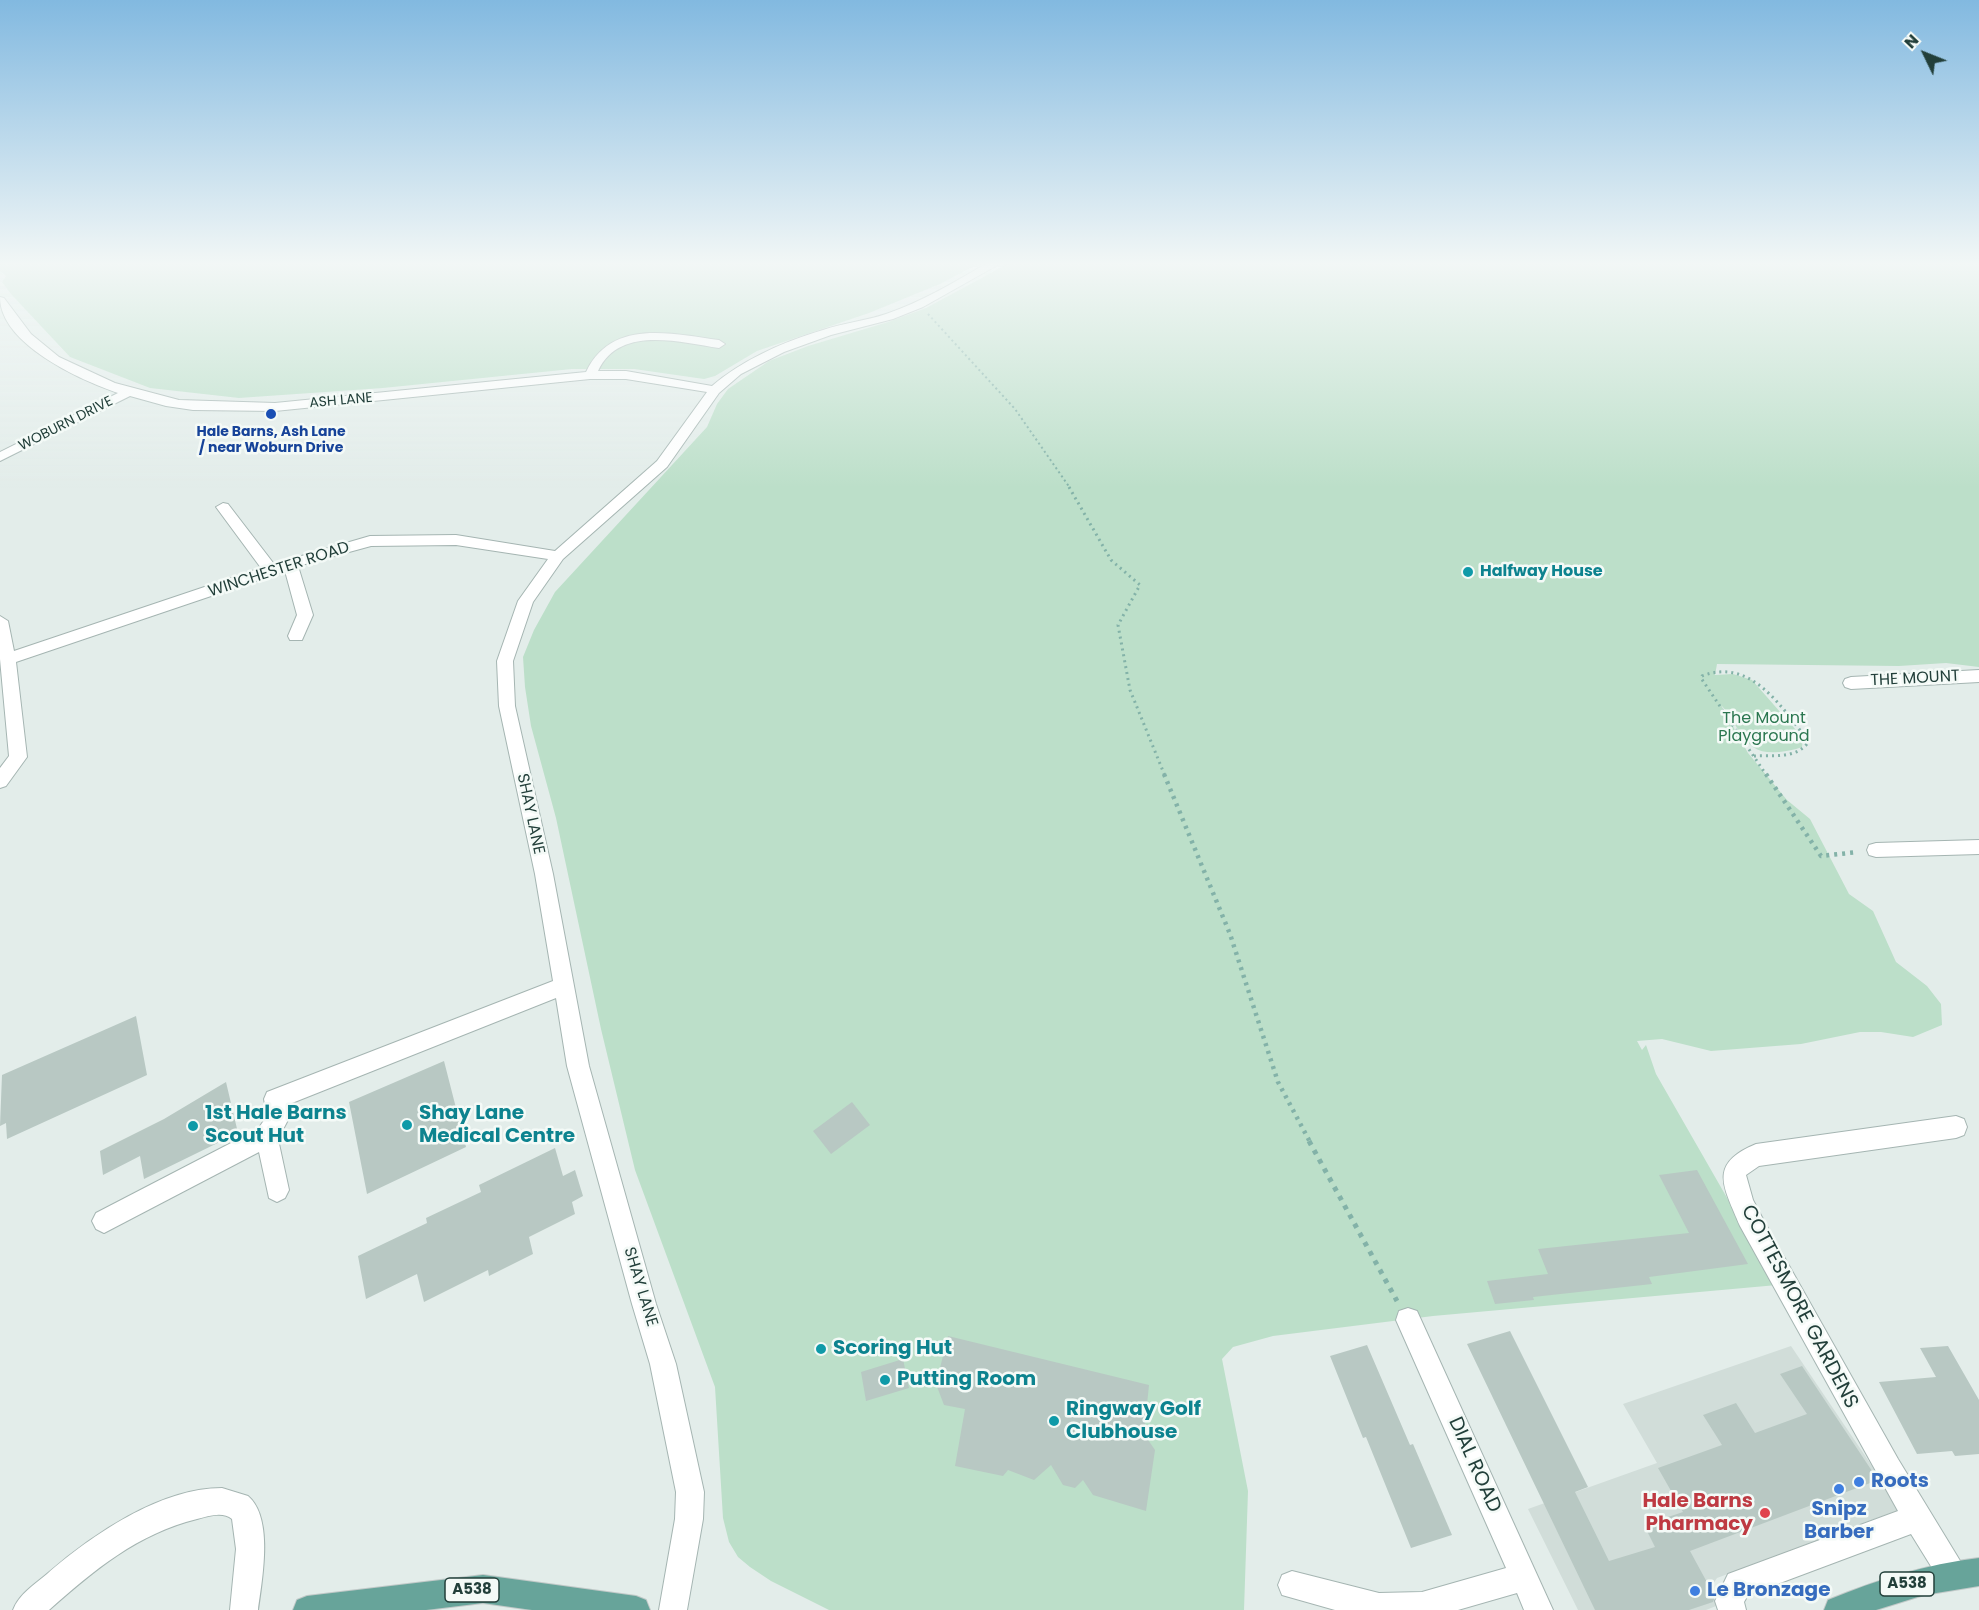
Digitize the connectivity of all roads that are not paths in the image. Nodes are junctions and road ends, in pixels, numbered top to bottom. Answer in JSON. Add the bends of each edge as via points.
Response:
{"nodes":[{"id":1,"x":27,"y":337,"type":"edge"},
{"id":2,"x":642,"y":337,"type":"edge"},
{"id":3,"x":661,"y":337,"type":"edge"},
{"id":4,"x":813,"y":337,"type":"edge"},
{"id":5,"x":719,"y":344,"type":"dead end"},
{"id":6,"x":591,"y":375,"type":"junction"},
{"id":7,"x":715,"y":390,"type":"junction"},
{"id":8,"x":131,"y":391,"type":"junction"},
{"id":9,"x":0,"y":457,"type":"edge"},
{"id":10,"x":223,"y":507,"type":"dead end"},
{"id":11,"x":558,"y":556,"type":"junction"},
{"id":12,"x":290,"y":564,"type":"junction"},
{"id":13,"x":272,"y":571,"type":"junction"},
{"id":14,"x":0,"y":621,"type":"edge"},
{"id":15,"x":296,"y":636,"type":"dead end"},
{"id":16,"x":8,"y":659,"type":"junction"},
{"id":17,"x":1979,"y":676,"type":"edge"},
{"id":18,"x":1851,"y":683,"type":"dead end"},
{"id":19,"x":0,"y":781,"type":"edge"},
{"id":20,"x":1979,"y":847,"type":"edge"},
{"id":21,"x":1876,"y":850,"type":"road end"},
{"id":22,"x":565,"y":985,"type":"junction"},
{"id":23,"x":1956,"y":1127,"type":"dead end"},
{"id":24,"x":266,"y":1137,"type":"junction"},
{"id":25,"x":277,"y":1190,"type":"dead end"},
{"id":26,"x":104,"y":1221,"type":"dead end"},
{"id":27,"x":1408,"y":1320,"type":"road end"},
{"id":28,"x":1917,"y":1518,"type":"junction"},
{"id":29,"x":1966,"y":1573,"type":"edge"},
{"id":30,"x":1524,"y":1577,"type":"junction"},
{"id":31,"x":1292,"y":1585,"type":"dead end"},
{"id":32,"x":27,"y":1610,"type":"edge"},
{"id":33,"x":244,"y":1610,"type":"edge"},
{"id":34,"x":307,"y":1610,"type":"edge"},
{"id":35,"x":636,"y":1610,"type":"edge"},
{"id":36,"x":673,"y":1610,"type":"edge"},
{"id":37,"x":1539,"y":1610,"type":"edge"},
{"id":38,"x":1732,"y":1610,"type":"edge"},
{"id":39,"x":1838,"y":1610,"type":"edge"}],
"edges":[{"from":1,"to":8,"type":"street","name":"ASH LANE","via":[[59,362]]},
{"from":2,"to":6,"type":"street","via":[[608,348]]},
{"from":3,"to":5,"type":"street"},
{"from":4,"to":7,"type":"street","name":"SHAY LANE","via":[[737,371]]},
{"from":6,"to":7,"type":"street","name":"ASH LANE","via":[[626,375]]},
{"from":6,"to":8,"type":"street","name":"ASH LANE","via":[[275,406],[166,402]]},
{"from":7,"to":11,"type":"street","name":"SHAY LANE","via":[[662,464]]},
{"from":8,"to":9,"type":"street","name":"WOBURN DRIVE"},
{"from":10,"to":13,"type":"street"},
{"from":11,"to":12,"type":"street","name":"WINCHESTER ROAD","via":[[456,540],[370,541]]},
{"from":11,"to":22,"type":"street","name":"SHAY LANE","via":[[526,601],[505,661],[507,706]]},
{"from":12,"to":13,"type":"street","name":"WINCHESTER ROAD"},
{"from":12,"to":15,"type":"street","via":[[305,615]]},
{"from":13,"to":16,"type":"street","name":"WINCHESTER ROAD"},
{"from":14,"to":16,"type":"street"},
{"from":16,"to":19,"type":"street","via":[[18,758]]},
{"from":17,"to":18,"type":"street","name":"THE MOUNT"},
{"from":20,"to":21,"type":"street"},
{"from":22,"to":24,"type":"street","via":[[275,1099],[278,1118]]},
{"from":22,"to":36,"type":"street","name":"SHAY LANE","via":[[578,1066],[663,1364],[690,1492]]},
{"from":23,"to":28,"type":"street","name":"COTTESMORE GARDENS","via":[[1756,1155],[1734,1172],[1737,1191],[1754,1229]]},
{"from":24,"to":25,"type":"street"},
{"from":24,"to":26,"type":"street"},
{"from":27,"to":30,"type":"street","name":"DIAL ROAD"},
{"from":28,"to":29,"type":"street","name":"COTTESMORE GARDENS"},
{"from":28,"to":38,"type":"street","via":[[1738,1584],[1729,1601]]},
{"from":29,"to":39,"type":"main road","number":"A538","via":[[1905,1584]]},
{"from":30,"to":31,"type":"street","via":[[1422,1606],[1379,1607]]},
{"from":30,"to":37,"type":"street","name":"DIAL ROAD"},
{"from":32,"to":33,"type":"street","via":[[97,1549],[124,1532],[154,1517],[212,1501],[236,1504],[248,1525]]},
{"from":34,"to":35,"type":"main road","number":"A538","via":[[483,1589]]}]}
